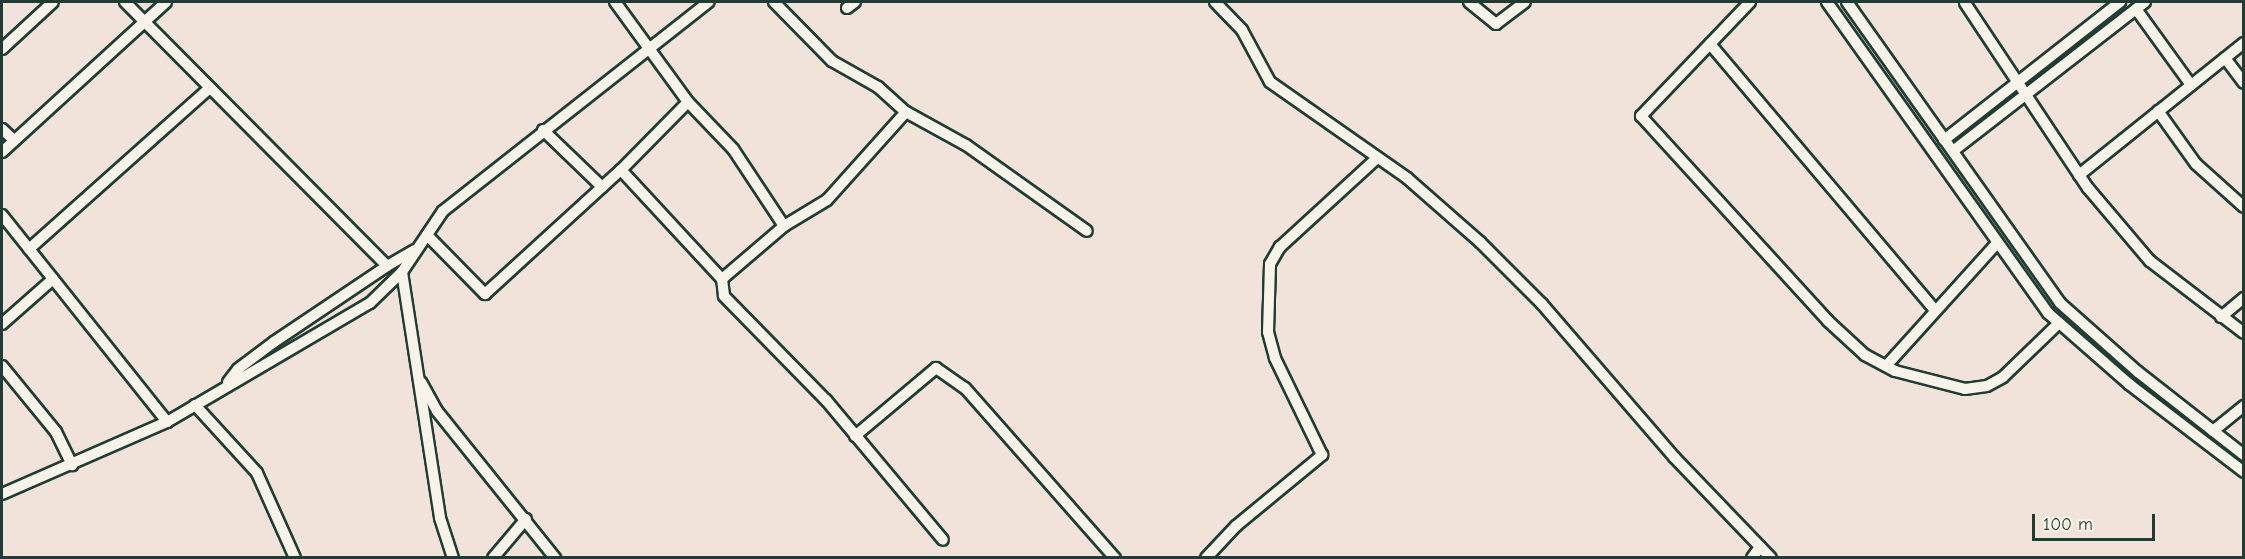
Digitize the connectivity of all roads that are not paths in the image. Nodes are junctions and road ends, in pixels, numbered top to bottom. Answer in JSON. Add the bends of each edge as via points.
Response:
{"nodes":[{"id":1,"x":53,"y":2,"type":"edge"},
{"id":2,"x":125,"y":2,"type":"edge"},
{"id":3,"x":166,"y":2,"type":"edge"},
{"id":4,"x":615,"y":2,"type":"edge"},
{"id":5,"x":709,"y":2,"type":"edge"},
{"id":6,"x":774,"y":2,"type":"edge"},
{"id":7,"x":1215,"y":2,"type":"edge"},
{"id":8,"x":1469,"y":2,"type":"edge"},
{"id":9,"x":1525,"y":2,"type":"edge"},
{"id":10,"x":1750,"y":2,"type":"edge"},
{"id":11,"x":1827,"y":2,"type":"edge"},
{"id":12,"x":1847,"y":2,"type":"edge"},
{"id":13,"x":1966,"y":2,"type":"edge"},
{"id":14,"x":2120,"y":2,"type":"edge"},
{"id":15,"x":2145,"y":2,"type":"edge"},
{"id":16,"x":2136,"y":9,"type":"junction"},
{"id":17,"x":144,"y":21,"type":"junction"},
{"id":18,"x":2244,"y":43,"type":"edge"},
{"id":19,"x":1710,"y":44,"type":"junction"},
{"id":20,"x":650,"y":48,"type":"junction"},
{"id":21,"x":2,"y":49,"type":"edge"},
{"id":22,"x":2224,"y":58,"type":"junction"},
{"id":23,"x":2019,"y":81,"type":"junction"},
{"id":24,"x":2244,"y":83,"type":"edge"},
{"id":25,"x":2191,"y":85,"type":"junction"},
{"id":26,"x":210,"y":88,"type":"junction"},
{"id":27,"x":2027,"y":94,"type":"junction"},
{"id":28,"x":688,"y":102,"type":"junction"},
{"id":29,"x":2158,"y":111,"type":"junction"},
{"id":30,"x":906,"y":112,"type":"junction"},
{"id":31,"x":1975,"y":116,"type":"junction"},
{"id":32,"x":2,"y":129,"type":"edge"},
{"id":33,"x":543,"y":130,"type":"junction"},
{"id":34,"x":14,"y":140,"type":"junction"},
{"id":35,"x":1944,"y":140,"type":"junction"},
{"id":36,"x":1965,"y":141,"type":"junction"},
{"id":37,"x":2,"y":152,"type":"edge"},
{"id":38,"x":1956,"y":155,"type":"junction"},
{"id":39,"x":1376,"y":159,"type":"junction"},
{"id":40,"x":621,"y":170,"type":"junction"},
{"id":41,"x":2079,"y":175,"type":"junction"},
{"id":42,"x":602,"y":187,"type":"junction"},
{"id":43,"x":1959,"y":188,"type":"junction"},
{"id":44,"x":2244,"y":207,"type":"edge"},
{"id":45,"x":2,"y":215,"type":"edge"},
{"id":46,"x":784,"y":226,"type":"junction"},
{"id":47,"x":1087,"y":231,"type":"dead end"},
{"id":48,"x":2009,"y":234,"type":"junction"},
{"id":49,"x":427,"y":235,"type":"junction"},
{"id":50,"x":1999,"y":247,"type":"junction"},
{"id":51,"x":419,"y":248,"type":"junction"},
{"id":52,"x":29,"y":249,"type":"junction"},
{"id":53,"x":387,"y":266,"type":"junction"},
{"id":54,"x":402,"y":272,"type":"junction"},
{"id":55,"x":53,"y":279,"type":"junction"},
{"id":56,"x":722,"y":279,"type":"junction"},
{"id":57,"x":2244,"y":298,"type":"edge"},
{"id":58,"x":1935,"y":310,"type":"junction"},
{"id":59,"x":2221,"y":317,"type":"junction"},
{"id":60,"x":2059,"y":323,"type":"junction"},
{"id":61,"x":2,"y":324,"type":"edge"},
{"id":62,"x":2244,"y":333,"type":"edge"},
{"id":63,"x":2085,"y":348,"type":"junction"},
{"id":64,"x":2112,"y":349,"type":"junction"},
{"id":65,"x":2,"y":366,"type":"edge"},
{"id":66,"x":1886,"y":366,"type":"junction"},
{"id":67,"x":416,"y":373,"type":"junction"},
{"id":68,"x":224,"y":387,"type":"junction"},
{"id":69,"x":195,"y":405,"type":"junction"},
{"id":70,"x":2244,"y":406,"type":"edge"},
{"id":71,"x":167,"y":422,"type":"junction"},
{"id":72,"x":2213,"y":431,"type":"junction"},
{"id":73,"x":855,"y":436,"type":"junction"},
{"id":74,"x":2244,"y":455,"type":"edge"},
{"id":75,"x":72,"y":465,"type":"junction"},
{"id":76,"x":2244,"y":472,"type":"edge"},
{"id":77,"x":2,"y":494,"type":"edge"},
{"id":78,"x":526,"y":519,"type":"junction"},
{"id":79,"x":943,"y":540,"type":"dead end"},
{"id":80,"x":1760,"y":547,"type":"junction"},
{"id":81,"x":295,"y":558,"type":"edge"},
{"id":82,"x":453,"y":558,"type":"edge"},
{"id":83,"x":493,"y":558,"type":"edge"},
{"id":84,"x":555,"y":558,"type":"edge"},
{"id":85,"x":1115,"y":558,"type":"edge"},
{"id":86,"x":1206,"y":558,"type":"edge"},
{"id":87,"x":1752,"y":558,"type":"edge"},
{"id":88,"x":1771,"y":558,"type":"edge"}],
"edges":[{"from":1,"to":21,"type":"street"},
{"from":2,"to":17,"type":"street"},
{"from":3,"to":17,"type":"street"},
{"from":4,"to":20,"type":"street"},
{"from":5,"to":20,"type":"street"},
{"from":6,"to":30,"type":"street","via":[[832,60],[878,87]]},
{"from":7,"to":39,"type":"street","via":[[1242,30],[1270,82]]},
{"from":8,"to":9,"type":"street","via":[[1496,24]]},
{"from":10,"to":19,"type":"street"},
{"from":11,"to":43,"type":"street"},
{"from":12,"to":35,"type":"street"},
{"from":13,"to":23,"type":"street"},
{"from":14,"to":23,"type":"street"},
{"from":15,"to":16,"type":"street"},
{"from":16,"to":25,"type":"street"},
{"from":16,"to":27,"type":"street"},
{"from":17,"to":26,"type":"street"},
{"from":17,"to":34,"type":"street"},
{"from":18,"to":22,"type":"street"},
{"from":19,"to":58,"type":"street"},
{"from":19,"to":66,"type":"street","via":[[1641,116],[1828,321],[1865,355]]},
{"from":20,"to":28,"type":"street"},
{"from":20,"to":33,"type":"street"},
{"from":22,"to":24,"type":"street"},
{"from":22,"to":25,"type":"street"},
{"from":23,"to":27,"type":"street"},
{"from":23,"to":31,"type":"street"},
{"from":25,"to":29,"type":"street"},
{"from":26,"to":52,"type":"street"},
{"from":26,"to":53,"type":"street"},
{"from":27,"to":36,"type":"street"},
{"from":27,"to":41,"type":"street"},
{"from":28,"to":40,"type":"street"},
{"from":28,"to":46,"type":"street","via":[[733,149]]},
{"from":29,"to":41,"type":"street"},
{"from":29,"to":44,"type":"street","via":[[2196,164]]},
{"from":30,"to":46,"type":"street","via":[[827,200]]},
{"from":30,"to":47,"type":"street","via":[[966,146]]},
{"from":31,"to":35,"type":"street"},
{"from":31,"to":36,"type":"street"},
{"from":32,"to":34,"type":"street"},
{"from":33,"to":42,"type":"street"},
{"from":33,"to":49,"type":"street","via":[[443,210]]},
{"from":34,"to":37,"type":"street"},
{"from":35,"to":38,"type":"street"},
{"from":36,"to":38,"type":"street"},
{"from":38,"to":43,"type":"street"},
{"from":38,"to":48,"type":"street"},
{"from":39,"to":80,"type":"street","via":[[1407,178],[1542,304],[1674,457]]},
{"from":39,"to":86,"type":"street","via":[[1280,247],[1270,264],[1270,341],[1322,455],[1236,526]]},
{"from":40,"to":42,"type":"street"},
{"from":40,"to":56,"type":"street"},
{"from":41,"to":59,"type":"street","via":[[2150,261]]},
{"from":42,"to":49,"type":"street","via":[[485,294]]},
{"from":43,"to":50,"type":"street"},
{"from":45,"to":52,"type":"street"},
{"from":46,"to":56,"type":"street"},
{"from":48,"to":50,"type":"street"},
{"from":48,"to":64,"type":"street","via":[[2060,303]]},
{"from":49,"to":51,"type":"street"},
{"from":50,"to":58,"type":"street"},
{"from":50,"to":60,"type":"street"},
{"from":51,"to":53,"type":"street"},
{"from":51,"to":54,"type":"street"},
{"from":52,"to":55,"type":"street"},
{"from":53,"to":68,"type":"street","via":[[238,369]]},
{"from":54,"to":67,"type":"street"},
{"from":54,"to":68,"type":"street","via":[[370,303]]},
{"from":55,"to":61,"type":"street"},
{"from":55,"to":71,"type":"street"},
{"from":56,"to":73,"type":"street","via":[[724,296],[784,355]]},
{"from":57,"to":59,"type":"street"},
{"from":58,"to":66,"type":"street"},
{"from":59,"to":62,"type":"street"},
{"from":60,"to":63,"type":"street"},
{"from":60,"to":66,"type":"street","via":[[2003,377],[1987,386],[1965,389],[1933,384]]},
{"from":63,"to":64,"type":"street"},
{"from":63,"to":76,"type":"street"},
{"from":64,"to":72,"type":"street"},
{"from":65,"to":75,"type":"street","via":[[56,432]]},
{"from":67,"to":78,"type":"street","via":[[437,411]]},
{"from":67,"to":82,"type":"street","via":[[440,518]]},
{"from":68,"to":69,"type":"street"},
{"from":69,"to":71,"type":"street"},
{"from":69,"to":81,"type":"street","via":[[257,473]]},
{"from":70,"to":72,"type":"street"},
{"from":71,"to":75,"type":"street"},
{"from":72,"to":74,"type":"street"},
{"from":73,"to":79,"type":"street"},
{"from":73,"to":85,"type":"street","via":[[936,368],[965,388]]},
{"from":75,"to":77,"type":"street"},
{"from":78,"to":83,"type":"street"},
{"from":78,"to":84,"type":"street"},
{"from":80,"to":87,"type":"street"},
{"from":80,"to":88,"type":"street"}]}
